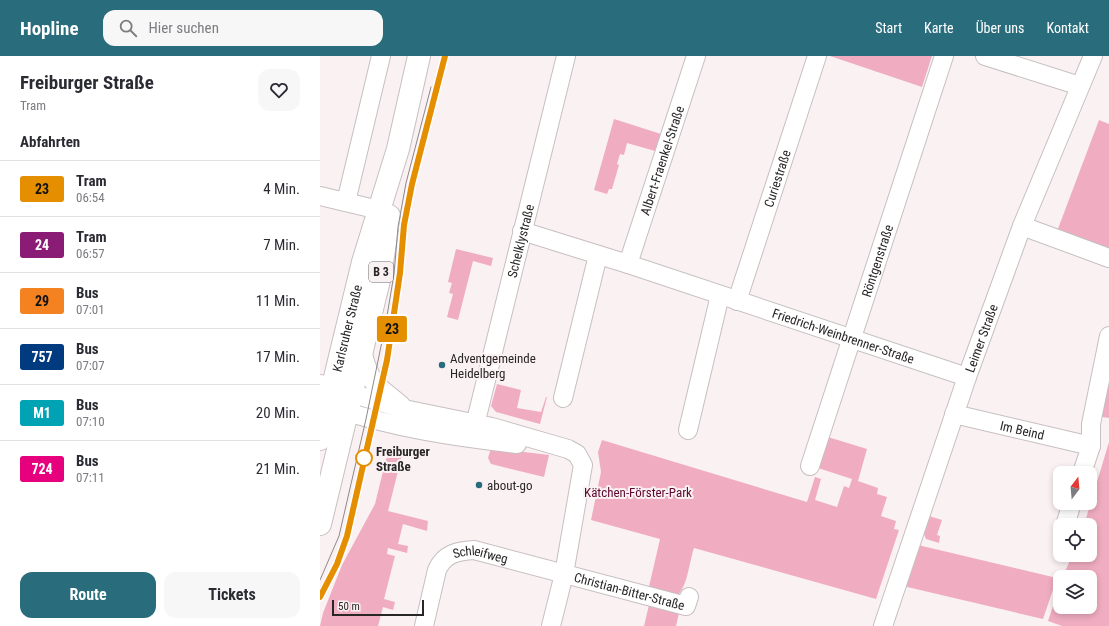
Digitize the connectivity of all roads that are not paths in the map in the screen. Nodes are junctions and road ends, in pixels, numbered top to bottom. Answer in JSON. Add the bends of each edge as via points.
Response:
{"nodes":[{"id":1,"x":381,"y":56,"type":"edge"},
{"id":2,"x":419,"y":56,"type":"edge"},
{"id":3,"x":566,"y":56,"type":"edge"},
{"id":4,"x":696,"y":56,"type":"edge"},
{"id":5,"x":817,"y":56,"type":"edge"},
{"id":6,"x":944,"y":56,"type":"edge"},
{"id":7,"x":985,"y":56,"type":"edge"},
{"id":8,"x":1093,"y":56,"type":"edge"},
{"id":9,"x":1080,"y":86,"type":"junction"},
{"id":10,"x":398,"y":149,"type":"junction"},
{"id":11,"x":320,"y":196,"type":"edge"},
{"id":12,"x":346,"y":202,"type":"junction"},
{"id":13,"x":379,"y":210,"type":"junction"},
{"id":14,"x":1022,"y":226,"type":"junction"},
{"id":15,"x":522,"y":231,"type":"junction"},
{"id":16,"x":598,"y":255,"type":"junction"},
{"id":17,"x":1109,"y":258,"type":"edge"},
{"id":18,"x":628,"y":264,"type":"junction"},
{"id":19,"x":720,"y":295,"type":"junction"},
{"id":20,"x":737,"y":301,"type":"junction"},
{"id":21,"x":1109,"y":336,"type":"edge"},
{"id":22,"x":851,"y":339,"type":"junction"},
{"id":23,"x":362,"y":351,"type":"junction"},
{"id":24,"x":967,"y":376,"type":"junction"},
{"id":25,"x":334,"y":398,"type":"edge"},
{"id":26,"x":563,"y":398,"type":"dead end"},
{"id":27,"x":404,"y":409,"type":"junction"},
{"id":28,"x":954,"y":414,"type":"junction"},
{"id":29,"x":688,"y":430,"type":"dead end"},
{"id":30,"x":473,"y":431,"type":"junction"},
{"id":31,"x":320,"y":439,"type":"edge"},
{"id":32,"x":1091,"y":446,"type":"junction"},
{"id":33,"x":810,"y":466,"type":"dead end"},
{"id":34,"x":1084,"y":466,"type":"edge"},
{"id":35,"x":320,"y":524,"type":"edge"},
{"id":36,"x":564,"y":574,"type":"junction"},
{"id":37,"x":689,"y":597,"type":"dead end"},
{"id":38,"x":424,"y":626,"type":"edge"},
{"id":39,"x":552,"y":626,"type":"edge"},
{"id":40,"x":883,"y":626,"type":"edge"}],
"edges":[{"from":1,"to":12,"type":"street"},
{"from":2,"to":10,"type":"main road","name":"Karlsruher Straße","number":"B 3"},
{"from":3,"to":15,"type":"street","name":"Schelklystraße"},
{"from":4,"to":18,"type":"street","name":"Albert-Fraenkel-Straße"},
{"from":5,"to":20,"type":"street","name":"Curiestraße"},
{"from":6,"to":22,"type":"street","name":"Röntgenstraße"},
{"from":7,"to":9,"type":"street"},
{"from":8,"to":9,"type":"street","name":"Leimer Straße"},
{"from":9,"to":14,"type":"street","name":"Leimer Straße"},
{"from":10,"to":13,"type":"main road","name":"Karlsruher Straße","number":"B 3"},
{"from":10,"to":23,"type":"main road","name":"Karlsruher Straße","number":"B 3","via":[[380,276]]},
{"from":11,"to":12,"type":"street"},
{"from":12,"to":13,"type":"street"},
{"from":13,"to":25,"type":"main road","name":"Karlsruher Straße","number":"B 3","via":[[363,262]]},
{"from":14,"to":17,"type":"street"},
{"from":14,"to":24,"type":"street","name":"Leimer Straße"},
{"from":15,"to":16,"type":"street","name":"Friedrich-Weinbrenner-Straße"},
{"from":15,"to":30,"type":"street","name":"Schelklystraße"},
{"from":16,"to":18,"type":"street","name":"Friedrich-Weinbrenner-Straße"},
{"from":16,"to":26,"type":"street"},
{"from":18,"to":19,"type":"street","name":"Friedrich-Weinbrenner-Straße"},
{"from":19,"to":20,"type":"street","name":"Friedrich-Weinbrenner-Straße"},
{"from":19,"to":29,"type":"street"},
{"from":20,"to":22,"type":"street","name":"Friedrich-Weinbrenner-Straße"},
{"from":21,"to":32,"type":"street","via":[[1091,424]]},
{"from":22,"to":24,"type":"street","name":"Friedrich-Weinbrenner-Straße"},
{"from":22,"to":33,"type":"street","name":"Röntgenstraße"},
{"from":23,"to":25,"type":"main road","name":"Karlsruher Straße","number":"B 3"},
{"from":23,"to":27,"type":"street","name":"Karlsruher Straße","via":[[374,383]]},
{"from":24,"to":28,"type":"street","name":"Leimer Straße"},
{"from":25,"to":27,"type":"street","name":"Christian-Bitter-Straße"},
{"from":25,"to":30,"type":"street","name":"Christian-Bitter-Straße","via":[[373,421],[410,429]]},
{"from":25,"to":31,"type":"main road","name":"Karlsruher Straße","number":"B 3"},
{"from":25,"to":35,"type":"main road","name":"Karlsruher Straße","number":"B 3"},
{"from":27,"to":30,"type":"street","name":"Christian-Bitter-Straße"},
{"from":28,"to":32,"type":"street","name":"Im Beind"},
{"from":28,"to":40,"type":"street","name":"Leimer Straße"},
{"from":30,"to":36,"type":"street","name":"Christian-Bitter-Straße","via":[[492,428],[568,449],[577,454],[583,465]]},
{"from":32,"to":34,"type":"street"},
{"from":36,"to":37,"type":"street","name":"Christian-Bitter-Straße","via":[[686,606]]},
{"from":36,"to":38,"type":"street","name":"Schleifweg","via":[[474,550],[450,555],[441,561],[437,570]]},
{"from":36,"to":39,"type":"street","name":"Christian-Bitter-Straße"}]}
